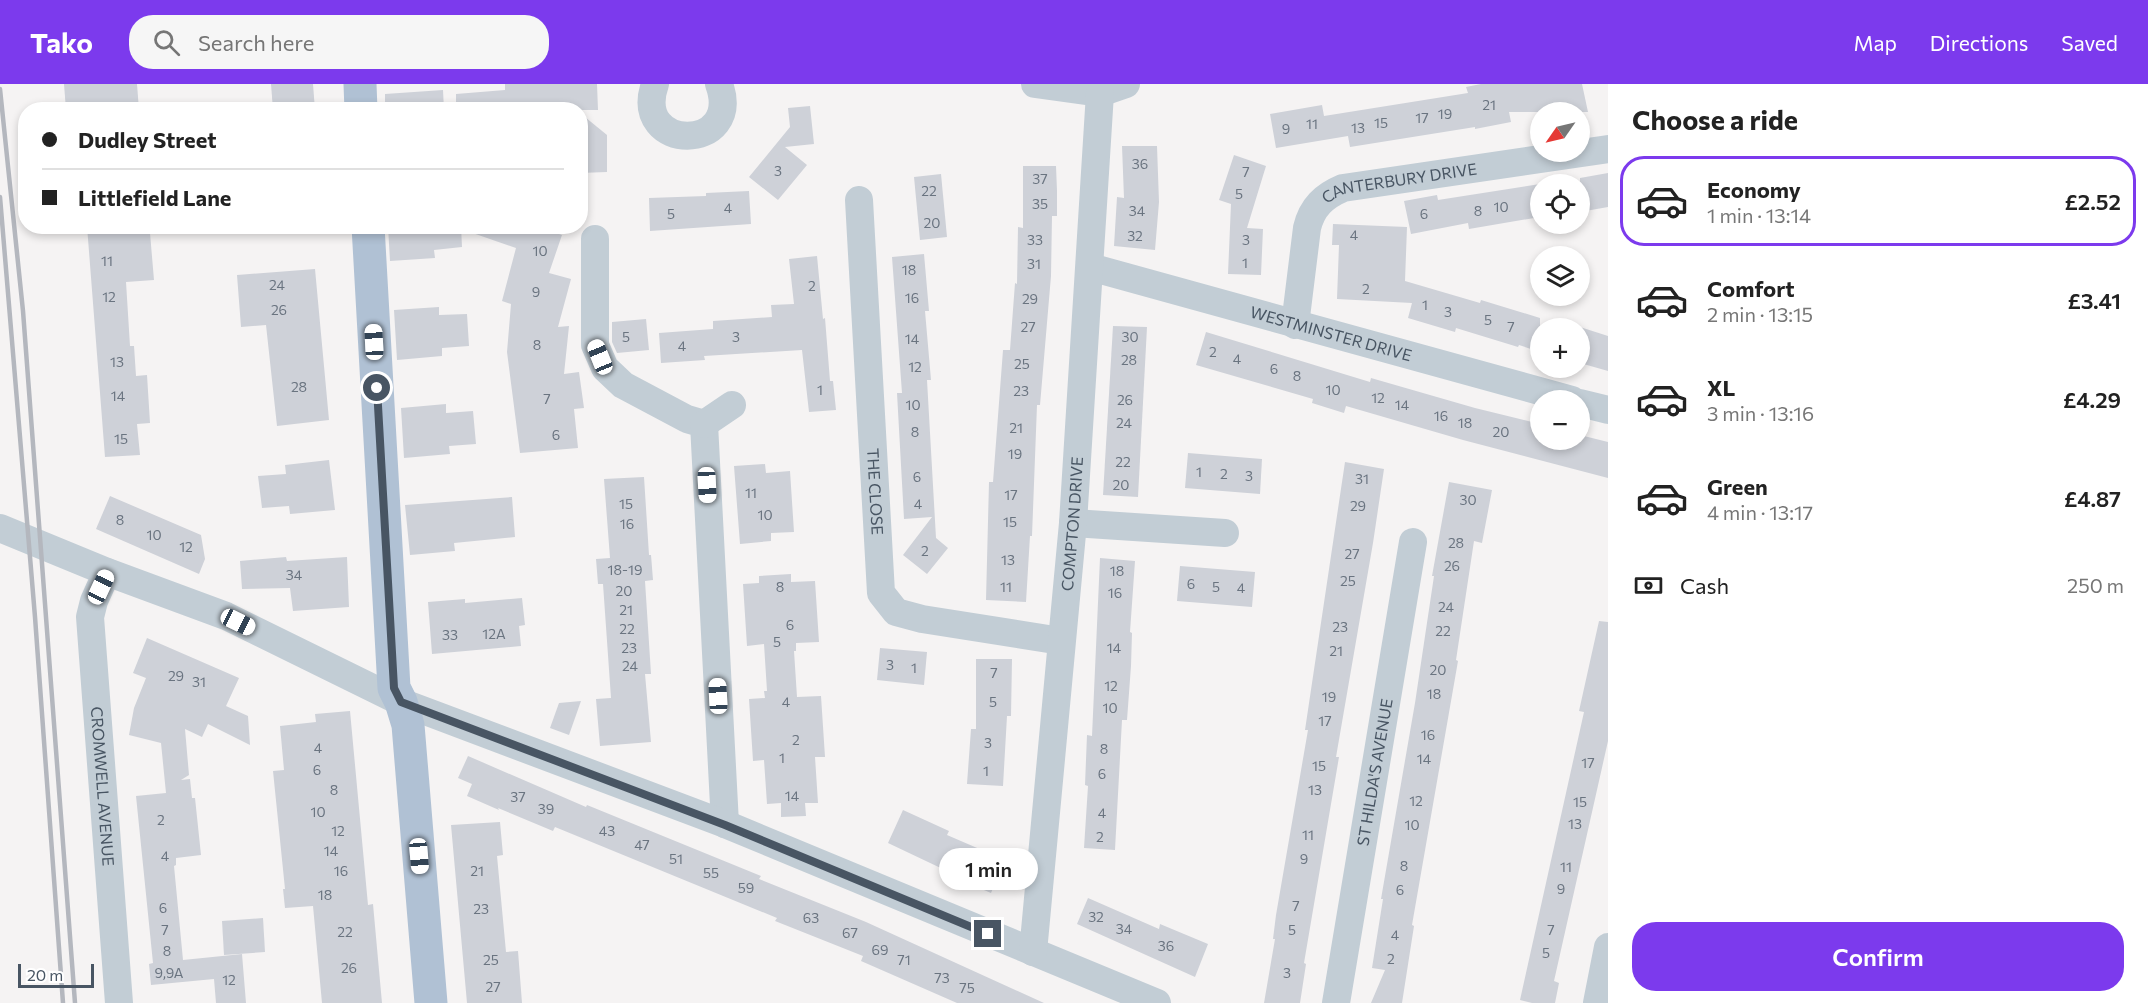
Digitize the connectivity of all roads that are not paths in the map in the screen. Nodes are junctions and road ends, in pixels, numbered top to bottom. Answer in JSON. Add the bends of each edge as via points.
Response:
{"nodes":[{"id":1,"x":360,"y":84,"type":"edge"},
{"id":2,"x":655,"y":84,"type":"edge"},
{"id":3,"x":720,"y":84,"type":"edge"},
{"id":4,"x":1035,"y":84,"type":"edge"},
{"id":5,"x":1113,"y":89,"type":"edge"},
{"id":6,"x":361,"y":102,"type":"edge"},
{"id":7,"x":1608,"y":149,"type":"edge"},
{"id":8,"x":860,"y":200,"type":"dead end"},
{"id":9,"x":368,"y":234,"type":"edge"},
{"id":10,"x":595,"y":238,"type":"dead end"},
{"id":11,"x":1090,"y":267,"type":"junction"},
{"id":12,"x":1295,"y":325,"type":"junction"},
{"id":13,"x":1535,"y":390,"type":"edge"},
{"id":14,"x":732,"y":405,"type":"dead end"},
{"id":15,"x":1590,"y":406,"type":"edge"},
{"id":16,"x":1608,"y":410,"type":"edge"},
{"id":17,"x":704,"y":431,"type":"junction"},
{"id":18,"x":1073,"y":523,"type":"junction"},
{"id":19,"x":0,"y":528,"type":"edge"},
{"id":20,"x":1225,"y":533,"type":"dead end"},
{"id":21,"x":1413,"y":542,"type":"dead end"},
{"id":22,"x":107,"y":572,"type":"junction"},
{"id":23,"x":1061,"y":641,"type":"junction"},
{"id":24,"x":401,"y":702,"type":"junction"},
{"id":25,"x":725,"y":825,"type":"junction"},
{"id":26,"x":1608,"y":947,"type":"edge"},
{"id":27,"x":1033,"y":952,"type":"junction"},
{"id":28,"x":119,"y":1003,"type":"edge"},
{"id":29,"x":431,"y":1003,"type":"edge"},
{"id":30,"x":1157,"y":1003,"type":"edge"},
{"id":31,"x":1336,"y":1003,"type":"edge"},
{"id":32,"x":1597,"y":1003,"type":"edge"}],
"edges":[{"from":1,"to":6,"type":"main road"},
{"from":2,"to":3,"type":"street","via":[[651,103],[658,122],[678,136],[690,137],[712,128],[719,118],[723,107]]},
{"from":4,"to":5,"type":"street"},
{"from":5,"to":11,"type":"street","name":"COMPTON DRIVE"},
{"from":7,"to":12,"type":"street","name":"CANTERBURY DRIVE","via":[[1343,188],[1330,194],[1310,216]]},
{"from":8,"to":23,"type":"street","name":"THE CLOSE","via":[[881,593],[896,612],[922,619]]},
{"from":9,"to":24,"type":"main road","via":[[394,688]]},
{"from":10,"to":17,"type":"street","via":[[595,345],[605,368],[623,385]]},
{"from":11,"to":12,"type":"street","name":"WESTMINSTER DRIVE"},
{"from":11,"to":18,"type":"street","name":"COMPTON DRIVE"},
{"from":12,"to":13,"type":"street","name":"WESTMINSTER DRIVE"},
{"from":14,"to":17,"type":"street"},
{"from":15,"to":16,"type":"street"},
{"from":17,"to":25,"type":"street"},
{"from":18,"to":20,"type":"street"},
{"from":18,"to":23,"type":"street","name":"COMPTON DRIVE"},
{"from":19,"to":22,"type":"street"},
{"from":21,"to":31,"type":"street","name":"ST HILDA'S AVENUE"},
{"from":22,"to":24,"type":"street","via":[[226,616]]},
{"from":22,"to":28,"type":"street","name":"CROMWELL AVENUE","via":[[90,617]]},
{"from":23,"to":27,"type":"street","name":"COMPTON DRIVE"},
{"from":24,"to":25,"type":"street"},
{"from":24,"to":29,"type":"main road","via":[[408,725]]},
{"from":25,"to":27,"type":"street"},
{"from":26,"to":32,"type":"street"},
{"from":27,"to":30,"type":"street"}]}
